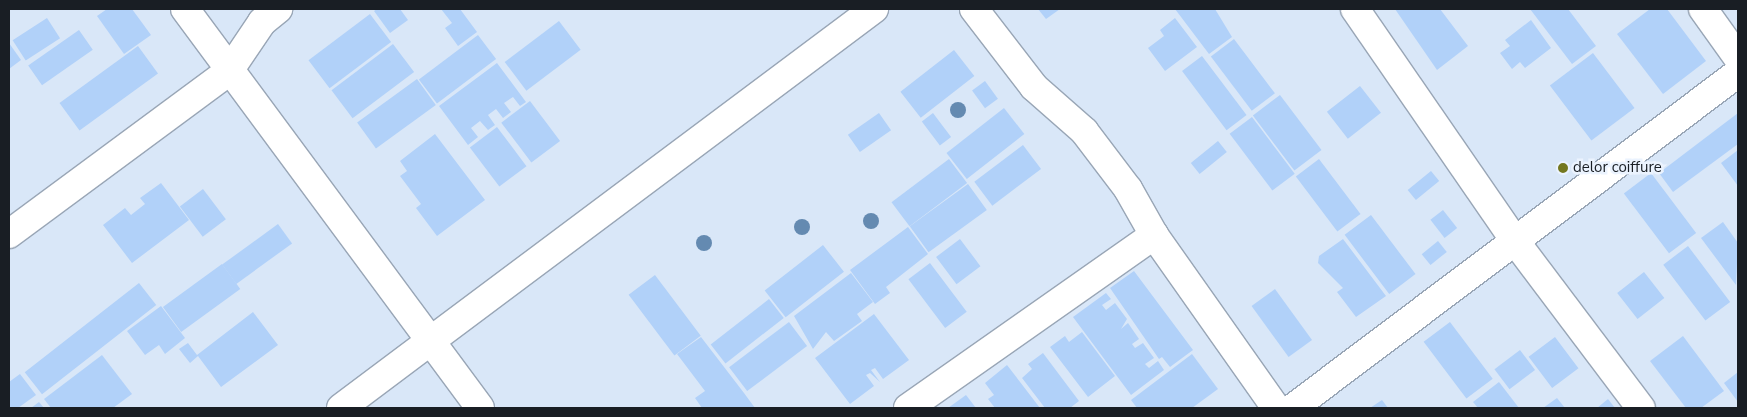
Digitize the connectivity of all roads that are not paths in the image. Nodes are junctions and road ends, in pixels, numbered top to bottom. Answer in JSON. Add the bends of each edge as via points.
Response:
{"nodes":[{"id":1,"x":185,"y":9,"type":"edge"},
{"id":2,"x":278,"y":9,"type":"edge"},
{"id":3,"x":874,"y":9,"type":"edge"},
{"id":4,"x":1355,"y":9,"type":"edge"},
{"id":5,"x":1703,"y":9,"type":"edge"},
{"id":6,"x":979,"y":10,"type":"edge"},
{"id":7,"x":1738,"y":58,"type":"edge"},
{"id":8,"x":229,"y":71,"type":"junction"},
{"id":9,"x":1738,"y":73,"type":"edge"},
{"id":10,"x":9,"y":234,"type":"edge"},
{"id":11,"x":1154,"y":235,"type":"junction"},
{"id":12,"x":1515,"y":241,"type":"junction"},
{"id":13,"x":432,"y":338,"type":"junction"},
{"id":14,"x":341,"y":408,"type":"edge"},
{"id":15,"x":480,"y":408,"type":"edge"},
{"id":16,"x":908,"y":408,"type":"edge"},
{"id":17,"x":1276,"y":408,"type":"edge"},
{"id":18,"x":1293,"y":408,"type":"edge"},
{"id":19,"x":1641,"y":408,"type":"edge"}],
"edges":[{"from":1,"to":8,"type":"street"},
{"from":2,"to":8,"type":"street","via":[[262,22]]},
{"from":3,"to":13,"type":"street"},
{"from":4,"to":12,"type":"street"},
{"from":5,"to":7,"type":"street"},
{"from":6,"to":11,"type":"street","via":[[1034,87],[1084,131],[1128,189]]},
{"from":8,"to":10,"type":"street"},
{"from":8,"to":13,"type":"street"},
{"from":9,"to":12,"type":"street"},
{"from":11,"to":16,"type":"street"},
{"from":11,"to":17,"type":"street"},
{"from":12,"to":18,"type":"street"},
{"from":12,"to":19,"type":"street"},
{"from":13,"to":14,"type":"street"},
{"from":13,"to":15,"type":"street"}]}
